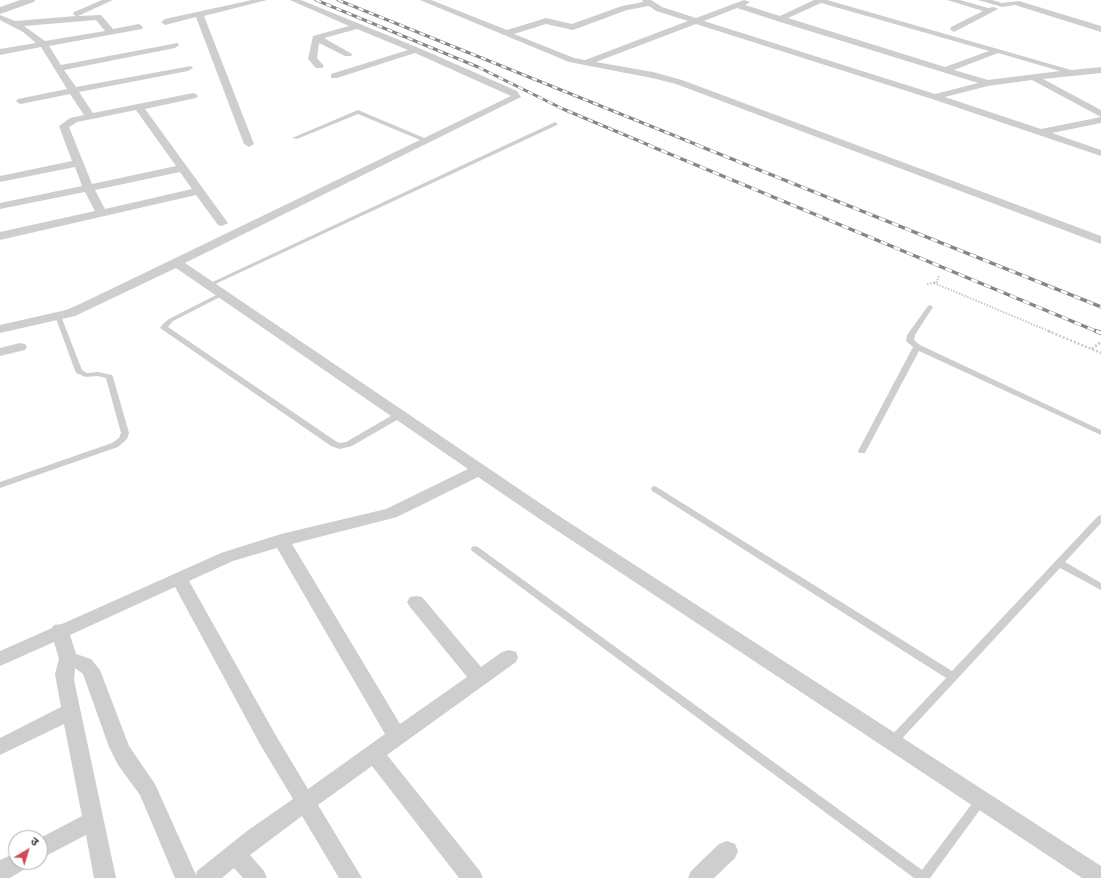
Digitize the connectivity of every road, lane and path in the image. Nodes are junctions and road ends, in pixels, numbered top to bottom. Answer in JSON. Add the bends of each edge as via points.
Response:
{"nodes":[{"id":1,"x":30,"y":0,"type":"edge"},
{"id":2,"x":109,"y":0,"type":"edge"},
{"id":3,"x":263,"y":0,"type":"edge"},
{"id":4,"x":294,"y":0,"type":"edge"},
{"id":5,"x":424,"y":0,"type":"edge"},
{"id":6,"x":750,"y":0,"type":"edge"},
{"id":7,"x":819,"y":0,"type":"edge"},
{"id":8,"x":951,"y":0,"type":"edge"},
{"id":9,"x":982,"y":0,"type":"edge"},
{"id":10,"x":648,"y":2,"type":"edge"},
{"id":11,"x":736,"y":5,"type":"junction"},
{"id":12,"x":1002,"y":5,"type":"junction"},
{"id":13,"x":991,"y":10,"type":"junction"},
{"id":14,"x":0,"y":11,"type":"edge"},
{"id":15,"x":199,"y":14,"type":"junction"},
{"id":16,"x":0,"y":17,"type":"edge"},
{"id":17,"x":65,"y":19,"type":"junction"},
{"id":18,"x":780,"y":19,"type":"junction"},
{"id":19,"x":165,"y":22,"type":"dead end"},
{"id":20,"x":697,"y":22,"type":"junction"},
{"id":21,"x":14,"y":24,"type":"junction"},
{"id":22,"x":357,"y":26,"type":"junction"},
{"id":23,"x":139,"y":27,"type":"dead end"},
{"id":24,"x":954,"y":29,"type":"dead end"},
{"id":25,"x":1101,"y":29,"type":"edge"},
{"id":26,"x":111,"y":32,"type":"junction"},
{"id":27,"x":507,"y":33,"type":"junction"},
{"id":28,"x":316,"y":38,"type":"junction"},
{"id":29,"x":43,"y":44,"type":"junction"},
{"id":30,"x":174,"y":45,"type":"dead end"},
{"id":31,"x":416,"y":50,"type":"junction"},
{"id":32,"x":996,"y":51,"type":"junction"},
{"id":33,"x":0,"y":52,"type":"edge"},
{"id":34,"x":348,"y":54,"type":"dead end"},
{"id":35,"x":584,"y":63,"type":"junction"},
{"id":36,"x":319,"y":66,"type":"dead end"},
{"id":37,"x":58,"y":68,"type":"junction"},
{"id":38,"x":188,"y":68,"type":"dead end"},
{"id":39,"x":945,"y":70,"type":"junction"},
{"id":40,"x":1101,"y":70,"type":"edge"},
{"id":41,"x":1073,"y":72,"type":"junction"},
{"id":42,"x":334,"y":76,"type":"dead end"},
{"id":43,"x":1033,"y":77,"type":"junction"},
{"id":44,"x":988,"y":83,"type":"junction"},
{"id":45,"x":74,"y":92,"type":"junction"},
{"id":46,"x":193,"y":96,"type":"dead end"},
{"id":47,"x":935,"y":97,"type":"junction"},
{"id":48,"x":21,"y":101,"type":"dead end"},
{"id":49,"x":139,"y":107,"type":"junction"},
{"id":50,"x":1101,"y":114,"type":"edge"},
{"id":51,"x":90,"y":117,"type":"junction"},
{"id":52,"x":1101,"y":120,"type":"edge"},
{"id":53,"x":555,"y":124,"type":"dead end"},
{"id":54,"x":1041,"y":133,"type":"junction"},
{"id":55,"x":295,"y":138,"type":"dead end"},
{"id":56,"x":427,"y":141,"type":"junction"},
{"id":57,"x":249,"y":144,"type":"dead end"},
{"id":58,"x":1101,"y":153,"type":"edge"},
{"id":59,"x":78,"y":163,"type":"junction"},
{"id":60,"x":183,"y":168,"type":"junction"},
{"id":61,"x":0,"y":179,"type":"edge"},
{"id":62,"x":88,"y":187,"type":"junction"},
{"id":63,"x":200,"y":191,"type":"junction"},
{"id":64,"x":0,"y":206,"type":"edge"},
{"id":65,"x":102,"y":213,"type":"junction"},
{"id":66,"x":222,"y":223,"type":"dead end"},
{"id":67,"x":0,"y":236,"type":"edge"},
{"id":68,"x":1101,"y":240,"type":"edge"},
{"id":69,"x":177,"y":263,"type":"junction"},
{"id":70,"x":938,"y":275,"type":"dead end"},
{"id":71,"x":934,"y":283,"type":"dead end"},
{"id":72,"x":927,"y":284,"type":"dead end"},
{"id":73,"x":216,"y":290,"type":"junction"},
{"id":74,"x":930,"y":307,"type":"dead end"},
{"id":75,"x":58,"y":316,"type":"junction"},
{"id":76,"x":0,"y":329,"type":"edge"},
{"id":77,"x":1101,"y":342,"type":"edge"},
{"id":78,"x":20,"y":347,"type":"dead end"},
{"id":79,"x":918,"y":348,"type":"junction"},
{"id":80,"x":1092,"y":350,"type":"junction"},
{"id":81,"x":0,"y":352,"type":"edge"},
{"id":82,"x":1101,"y":354,"type":"edge"},
{"id":83,"x":399,"y":415,"type":"junction"},
{"id":84,"x":1101,"y":433,"type":"edge"},
{"id":85,"x":862,"y":451,"type":"dead end"},
{"id":86,"x":479,"y":470,"type":"junction"},
{"id":87,"x":0,"y":485,"type":"edge"},
{"id":88,"x":655,"y":489,"type":"dead end"},
{"id":89,"x":1101,"y":518,"type":"edge"},
{"id":90,"x":281,"y":540,"type":"junction"},
{"id":91,"x":476,"y":549,"type":"dead end"},
{"id":92,"x":1059,"y":563,"type":"junction"},
{"id":93,"x":179,"y":578,"type":"junction"},
{"id":94,"x":1101,"y":587,"type":"edge"},
{"id":95,"x":416,"y":602,"type":"dead end"},
{"id":96,"x":60,"y":630,"type":"junction"},
{"id":97,"x":509,"y":657,"type":"dead end"},
{"id":98,"x":0,"y":659,"type":"edge"},
{"id":99,"x":68,"y":659,"type":"junction"},
{"id":100,"x":953,"y":677,"type":"junction"},
{"id":101,"x":479,"y":678,"type":"junction"},
{"id":102,"x":71,"y":711,"type":"junction"},
{"id":103,"x":397,"y":737,"type":"junction"},
{"id":104,"x":892,"y":742,"type":"junction"},
{"id":105,"x":0,"y":748,"type":"edge"},
{"id":106,"x":374,"y":754,"type":"junction"},
{"id":107,"x":981,"y":800,"type":"junction"},
{"id":108,"x":306,"y":801,"type":"junction"},
{"id":109,"x":93,"y":821,"type":"junction"},
{"id":110,"x":48,"y":845,"type":"edge"},
{"id":111,"x":727,"y":851,"type":"dead end"},
{"id":112,"x":236,"y":853,"type":"junction"},
{"id":113,"x":105,"y":878,"type":"edge"},
{"id":114,"x":186,"y":878,"type":"edge"},
{"id":115,"x":205,"y":878,"type":"edge"},
{"id":116,"x":256,"y":878,"type":"edge"},
{"id":117,"x":352,"y":878,"type":"edge"},
{"id":118,"x":472,"y":878,"type":"edge"},
{"id":119,"x":699,"y":878,"type":"edge"},
{"id":120,"x":923,"y":878,"type":"edge"},
{"id":121,"x":1101,"y":878,"type":"edge"}],
"edges":[{"from":1,"to":14,"type":"street"},
{"from":2,"to":17,"type":"street"},
{"from":3,"to":15,"type":"street"},
{"from":4,"to":22,"type":"street"},
{"from":5,"to":27,"type":"street"},
{"from":6,"to":11,"type":"street"},
{"from":7,"to":18,"type":"street"},
{"from":7,"to":32,"type":"street"},
{"from":8,"to":13,"type":"street"},
{"from":9,"to":12,"type":"street"},
{"from":10,"to":20,"type":"street","via":[[659,9]]},
{"from":10,"to":27,"type":"street","via":[[573,27],[546,21]]},
{"from":11,"to":18,"type":"street"},
{"from":11,"to":20,"type":"street"},
{"from":12,"to":13,"type":"street"},
{"from":12,"to":25,"type":"street","via":[[1016,3]]},
{"from":13,"to":24,"type":"street"},
{"from":15,"to":19,"type":"street"},
{"from":15,"to":57,"type":"street"},
{"from":16,"to":21,"type":"street"},
{"from":17,"to":21,"type":"street"},
{"from":17,"to":26,"type":"street","via":[[98,17]]},
{"from":18,"to":39,"type":"street"},
{"from":20,"to":35,"type":"street"},
{"from":20,"to":47,"type":"street"},
{"from":21,"to":29,"type":"street"},
{"from":22,"to":28,"type":"street"},
{"from":22,"to":31,"type":"street"},
{"from":23,"to":26,"type":"street"},
{"from":26,"to":29,"type":"street"},
{"from":27,"to":35,"type":"street"},
{"from":28,"to":34,"type":"street"},
{"from":28,"to":36,"type":"street","via":[[312,59]]},
{"from":29,"to":33,"type":"street"},
{"from":29,"to":37,"type":"street"},
{"from":30,"to":37,"type":"street"},
{"from":31,"to":42,"type":"street"},
{"from":31,"to":56,"type":"street","via":[[516,95]]},
{"from":32,"to":39,"type":"street"},
{"from":32,"to":41,"type":"street"},
{"from":35,"to":68,"type":"street","via":[[679,82]]},
{"from":37,"to":45,"type":"street"},
{"from":38,"to":45,"type":"street"},
{"from":39,"to":44,"type":"street"},
{"from":40,"to":41,"type":"street"},
{"from":41,"to":43,"type":"street"},
{"from":43,"to":44,"type":"street"},
{"from":43,"to":50,"type":"street"},
{"from":44,"to":47,"type":"street"},
{"from":45,"to":48,"type":"street"},
{"from":45,"to":51,"type":"street"},
{"from":46,"to":49,"type":"street"},
{"from":47,"to":54,"type":"street"},
{"from":49,"to":51,"type":"street"},
{"from":49,"to":60,"type":"street"},
{"from":51,"to":59,"type":"street","via":[[66,123],[64,126]]},
{"from":52,"to":54,"type":"street"},
{"from":53,"to":73,"type":"lane"},
{"from":54,"to":58,"type":"street"},
{"from":55,"to":56,"type":"lane","via":[[358,112]]},
{"from":56,"to":69,"type":"street"},
{"from":59,"to":61,"type":"street"},
{"from":59,"to":62,"type":"street"},
{"from":60,"to":62,"type":"street"},
{"from":60,"to":63,"type":"street"},
{"from":62,"to":64,"type":"street"},
{"from":62,"to":65,"type":"street"},
{"from":63,"to":65,"type":"street"},
{"from":63,"to":66,"type":"street"},
{"from":65,"to":67,"type":"street"},
{"from":69,"to":73,"type":"street"},
{"from":69,"to":75,"type":"street","via":[[85,308]]},
{"from":70,"to":72,"type":"path","via":[[937,282]]},
{"from":71,"to":80,"type":"path"},
{"from":73,"to":83,"type":"street"},
{"from":73,"to":83,"type":"lane","via":[[171,320],[164,328],[334,444],[349,444]]},
{"from":74,"to":79,"type":"lane","via":[[911,335],[910,341]]},
{"from":75,"to":76,"type":"street"},
{"from":75,"to":87,"type":"lane","via":[[79,371],[86,375],[98,374],[109,377],[125,433],[124,439],[115,445]]},
{"from":77,"to":80,"type":"path"},
{"from":78,"to":81,"type":"street"},
{"from":79,"to":84,"type":"lane"},
{"from":79,"to":85,"type":"lane"},
{"from":80,"to":82,"type":"path"},
{"from":83,"to":86,"type":"street"},
{"from":86,"to":90,"type":"street","via":[[391,513]]},
{"from":86,"to":104,"type":"street"},
{"from":88,"to":100,"type":"lane"},
{"from":89,"to":92,"type":"lane"},
{"from":90,"to":93,"type":"street","via":[[227,556]]},
{"from":90,"to":103,"type":"street"},
{"from":91,"to":120,"type":"lane"},
{"from":92,"to":94,"type":"lane"},
{"from":92,"to":100,"type":"lane"},
{"from":93,"to":96,"type":"street"},
{"from":93,"to":108,"type":"street","via":[[268,740]]},
{"from":95,"to":101,"type":"street"},
{"from":96,"to":98,"type":"street"},
{"from":96,"to":99,"type":"street"},
{"from":97,"to":101,"type":"street"},
{"from":99,"to":102,"type":"street","via":[[64,674]]},
{"from":99,"to":114,"type":"street","via":[[84,664],[91,670],[124,759],[148,790]]},
{"from":100,"to":104,"type":"lane"},
{"from":101,"to":103,"type":"street"},
{"from":102,"to":105,"type":"street"},
{"from":102,"to":109,"type":"street"},
{"from":103,"to":106,"type":"street"},
{"from":104,"to":107,"type":"street"},
{"from":106,"to":108,"type":"street"},
{"from":106,"to":118,"type":"street"},
{"from":107,"to":120,"type":"lane"},
{"from":107,"to":121,"type":"street"},
{"from":108,"to":112,"type":"street"},
{"from":108,"to":117,"type":"street"},
{"from":109,"to":110,"type":"street"},
{"from":109,"to":113,"type":"street"},
{"from":111,"to":119,"type":"street"},
{"from":112,"to":115,"type":"street"},
{"from":112,"to":116,"type":"street"}]}
